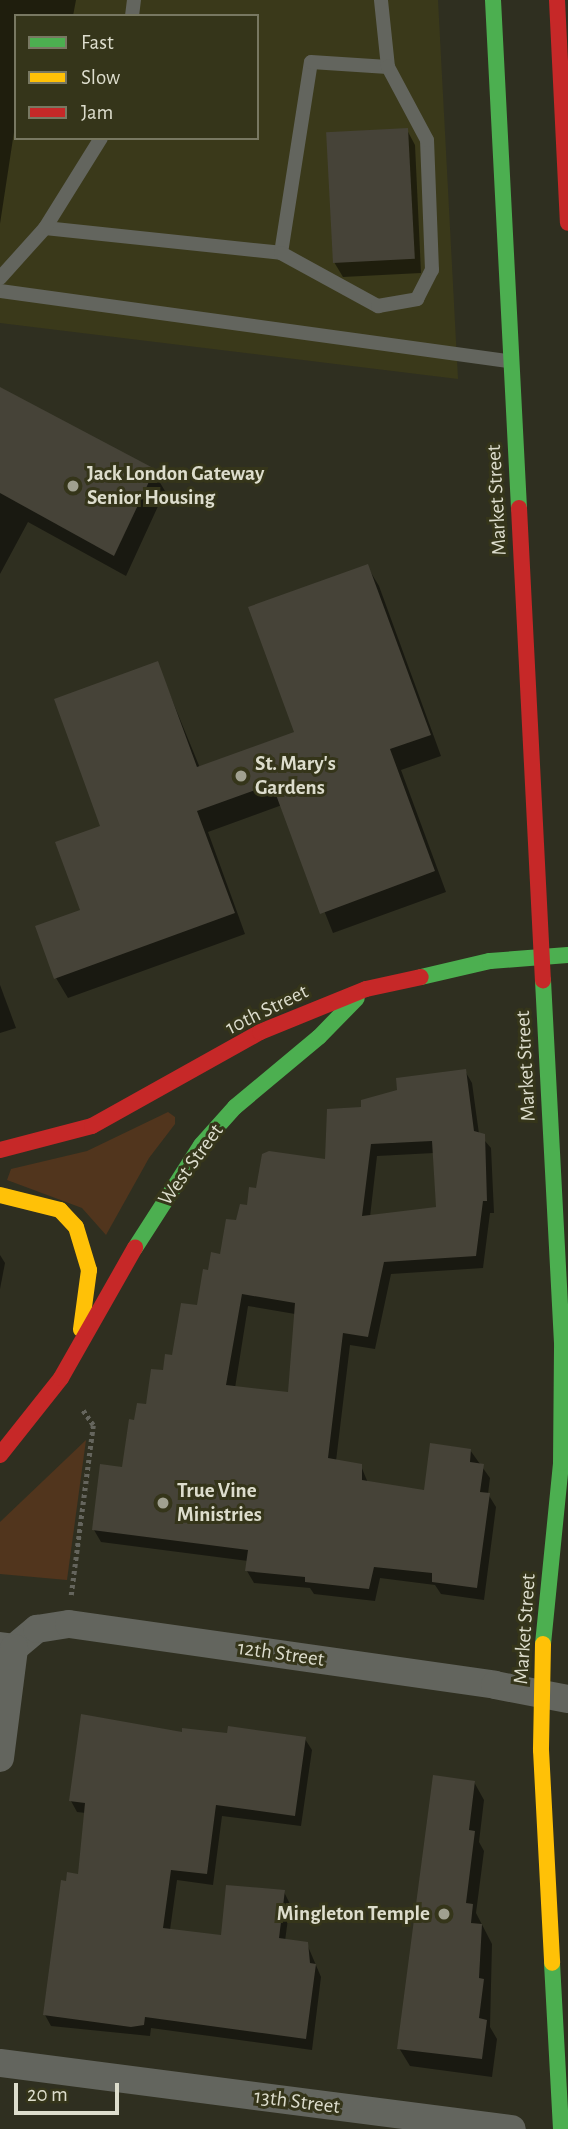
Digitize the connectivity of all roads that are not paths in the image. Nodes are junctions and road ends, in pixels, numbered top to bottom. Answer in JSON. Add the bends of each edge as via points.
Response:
{"nodes":[{"id":1,"x":381,"y":0,"type":"edge"},
{"id":2,"x":493,"y":0,"type":"edge"},
{"id":3,"x":556,"y":0,"type":"edge"},
{"id":4,"x":388,"y":66,"type":"junction"},
{"id":5,"x":100,"y":140,"type":"edge"},
{"id":6,"x":568,"y":223,"type":"edge"},
{"id":7,"x":45,"y":228,"type":"junction"},
{"id":8,"x":281,"y":253,"type":"junction"},
{"id":9,"x":0,"y":278,"type":"edge"},
{"id":10,"x":0,"y":291,"type":"edge"},
{"id":11,"x":511,"y":361,"type":"junction"},
{"id":12,"x":568,"y":955,"type":"edge"},
{"id":13,"x":541,"y":956,"type":"junction"},
{"id":14,"x":366,"y":989,"type":"junction"},
{"id":15,"x":0,"y":1150,"type":"edge"},
{"id":16,"x":0,"y":1195,"type":"edge"},
{"id":17,"x":79,"y":1346,"type":"junction"},
{"id":18,"x":0,"y":1455,"type":"edge"},
{"id":19,"x":7,"y":1647,"type":"edge"},
{"id":20,"x":555,"y":1697,"type":"edge"},
{"id":21,"x":0,"y":1758,"type":"edge"},
{"id":22,"x":0,"y":2063,"type":"edge"},
{"id":23,"x":512,"y":2129,"type":"edge"},
{"id":24,"x":561,"y":2129,"type":"edge"}],
"edges":[{"from":1,"to":4,"type":"lane"},
{"from":2,"to":11,"type":"main road","name":"Market Street"},
{"from":3,"to":6,"type":"main road"},
{"from":4,"to":8,"type":"lane","via":[[311,62]]},
{"from":4,"to":8,"type":"lane","via":[[427,140],[432,271],[417,299],[378,306]]},
{"from":5,"to":7,"type":"lane"},
{"from":7,"to":8,"type":"lane"},
{"from":7,"to":9,"type":"lane"},
{"from":10,"to":11,"type":"lane"},
{"from":11,"to":13,"type":"main road","name":"Market Street"},
{"from":12,"to":13,"type":"main road","name":"10th Street"},
{"from":13,"to":14,"type":"main road","name":"10th Street","via":[[491,961]]},
{"from":13,"to":20,"type":"main road","name":"Market Street","via":[[564,1405]]},
{"from":14,"to":15,"type":"main road","name":"10th Street","via":[[260,1032],[92,1126]]},
{"from":14,"to":17,"type":"main road","name":"West Street","via":[[319,1037],[235,1107],[201,1145]]},
{"from":16,"to":17,"type":"main road","via":[[60,1210],[76,1227],[89,1270]]},
{"from":17,"to":18,"type":"main road","name":"West Street","via":[[61,1378]]},
{"from":19,"to":20,"type":"street","name":"12th Street","via":[[37,1629],[69,1624]]},
{"from":19,"to":21,"type":"street"},
{"from":20,"to":24,"type":"main road","name":"Market Street"},
{"from":22,"to":23,"type":"street","name":"13th Street"}]}
